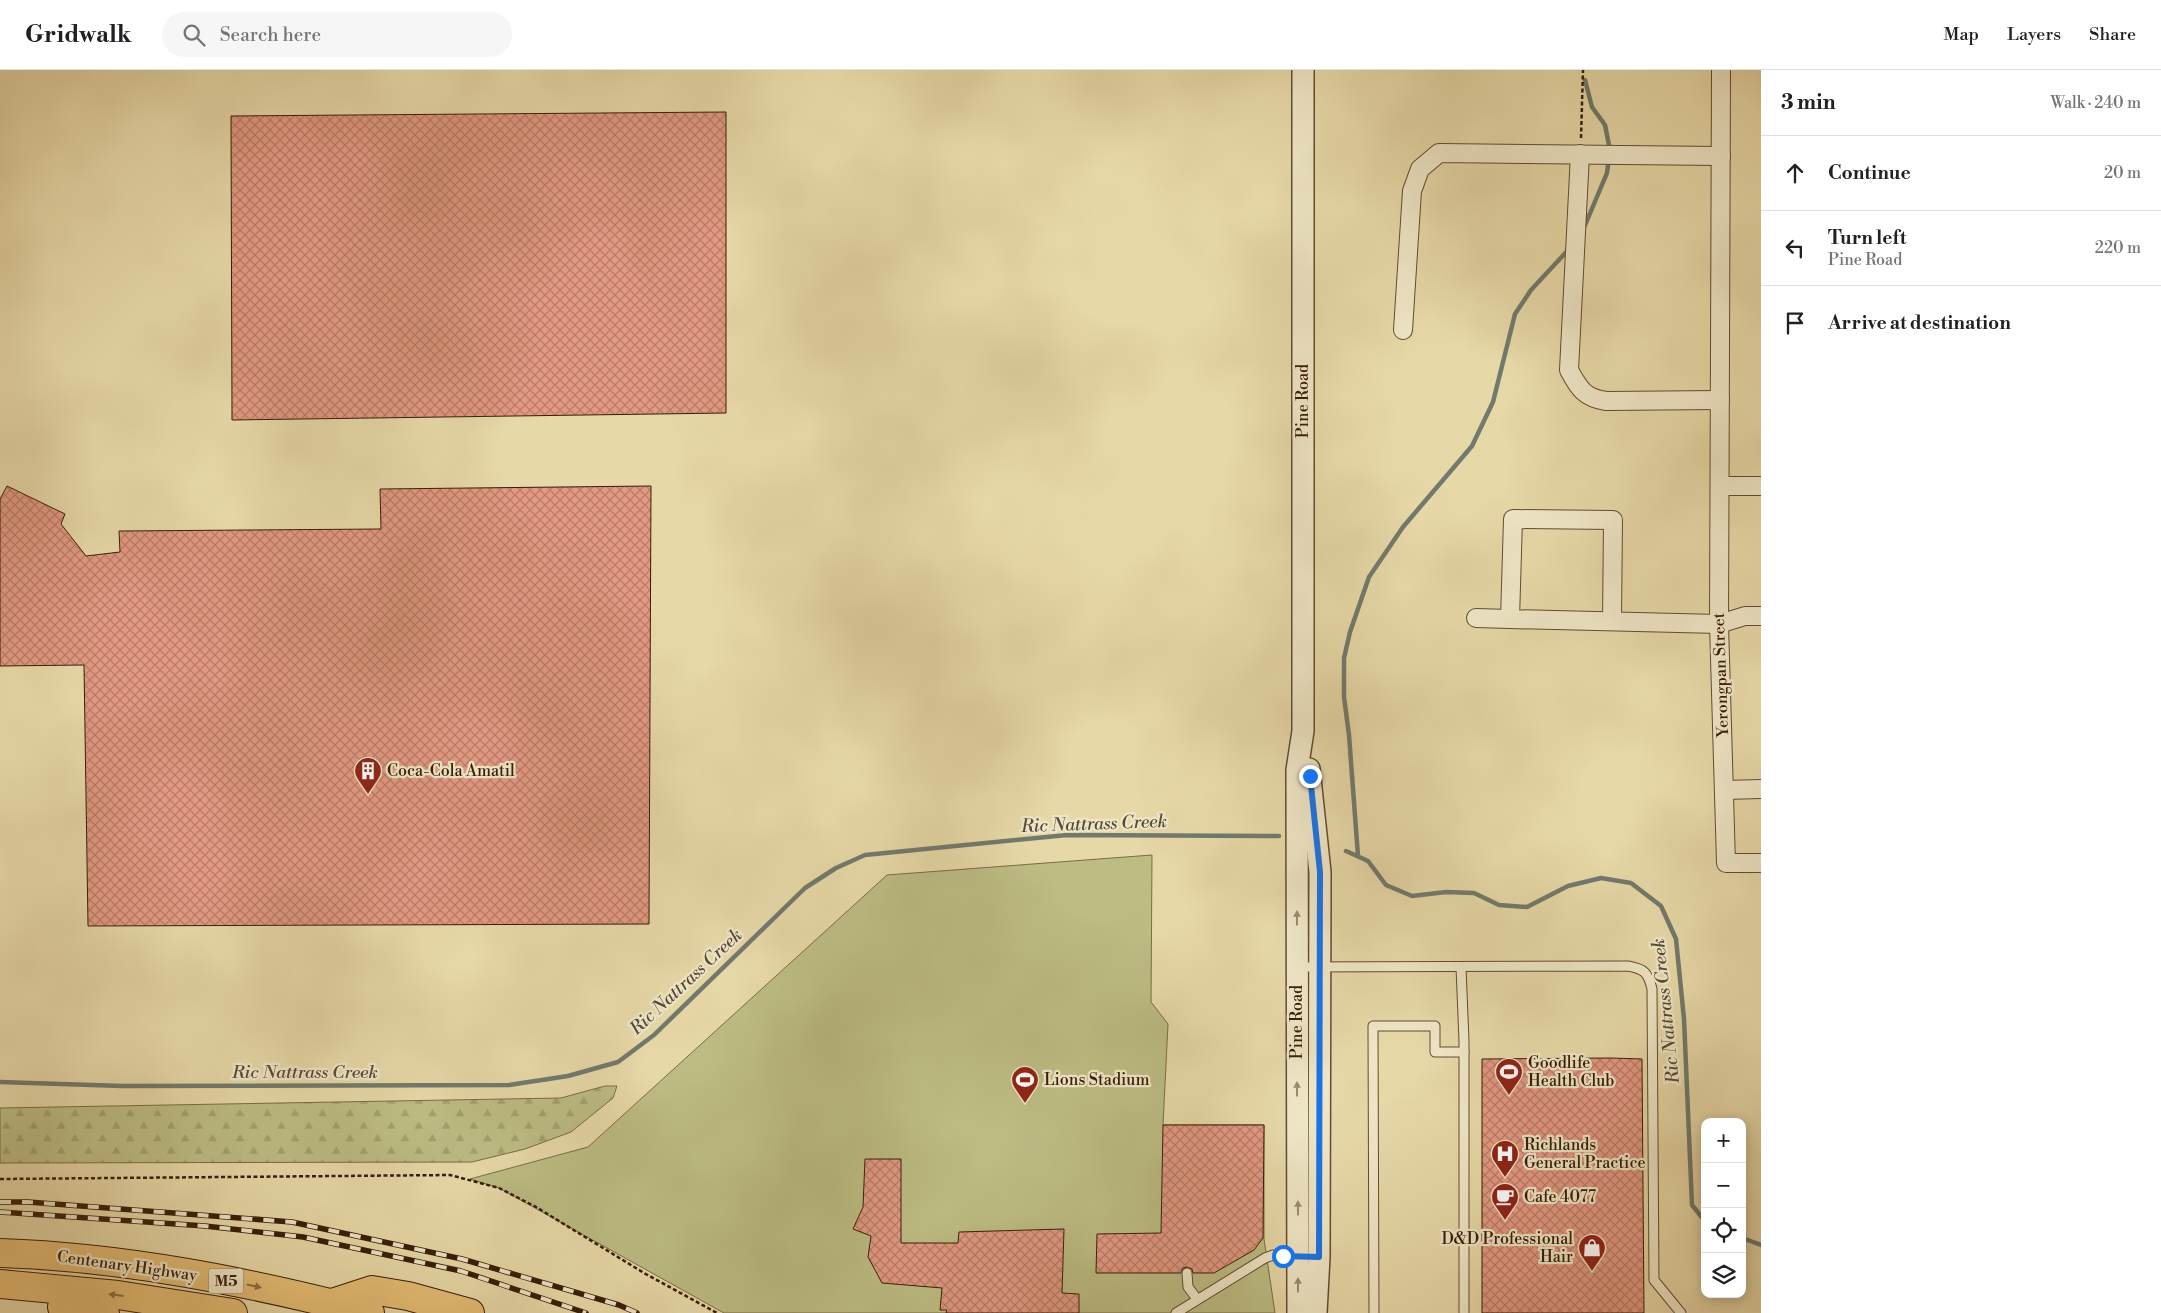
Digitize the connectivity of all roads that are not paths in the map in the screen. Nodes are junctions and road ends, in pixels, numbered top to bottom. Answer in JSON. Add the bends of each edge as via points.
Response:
{"nodes":[{"id":1,"x":1303,"y":70,"type":"edge"},
{"id":2,"x":1721,"y":70,"type":"edge"},
{"id":3,"x":1580,"y":154,"type":"junction"},
{"id":4,"x":1721,"y":156,"type":"junction"},
{"id":5,"x":1403,"y":330,"type":"dead end"},
{"id":6,"x":1720,"y":400,"type":"junction"},
{"id":7,"x":1720,"y":486,"type":"junction"},
{"id":8,"x":1761,"y":486,"type":"edge"},
{"id":9,"x":1761,"y":616,"type":"edge"},
{"id":10,"x":1476,"y":618,"type":"dead end"},
{"id":11,"x":1510,"y":619,"type":"junction"},
{"id":12,"x":1612,"y":621,"type":"junction"},
{"id":13,"x":1719,"y":624,"type":"junction"},
{"id":14,"x":1303,"y":732,"type":"junction"},
{"id":15,"x":1761,"y":789,"type":"edge"},
{"id":16,"x":1724,"y":790,"type":"junction"},
{"id":17,"x":1761,"y":863,"type":"edge"},
{"id":18,"x":1297,"y":967,"type":"junction"},
{"id":19,"x":1320,"y":967,"type":"junction"},
{"id":20,"x":1462,"y":967,"type":"junction"},
{"id":21,"x":1464,"y":1052,"type":"junction"},
{"id":22,"x":0,"y":1253,"type":"edge"},
{"id":23,"x":1308,"y":1257,"type":"junction"},
{"id":24,"x":1187,"y":1273,"type":"dead end"},
{"id":25,"x":0,"y":1284,"type":"edge"},
{"id":26,"x":1197,"y":1299,"type":"junction"},
{"id":27,"x":0,"y":1301,"type":"edge"},
{"id":28,"x":332,"y":1303,"type":"junction"},
{"id":29,"x":106,"y":1313,"type":"edge"},
{"id":30,"x":233,"y":1313,"type":"edge"},
{"id":31,"x":370,"y":1313,"type":"edge"},
{"id":32,"x":470,"y":1313,"type":"edge"},
{"id":33,"x":1176,"y":1313,"type":"edge"},
{"id":34,"x":1298,"y":1313,"type":"edge"},
{"id":35,"x":1316,"y":1313,"type":"edge"},
{"id":36,"x":1374,"y":1313,"type":"edge"},
{"id":37,"x":1464,"y":1313,"type":"edge"},
{"id":38,"x":1680,"y":1313,"type":"edge"}],
"edges":[{"from":1,"to":14,"type":"street","name":"Pine Road"},
{"from":2,"to":4,"type":"street","name":"Yerongpan Street"},
{"from":3,"to":4,"type":"street"},
{"from":3,"to":5,"type":"street","via":[[1439,153],[1420,169],[1412,192]]},
{"from":3,"to":6,"type":"street","via":[[1569,370],[1577,386],[1592,399],[1606,401]]},
{"from":4,"to":6,"type":"street","name":"Yerongpan Street"},
{"from":6,"to":7,"type":"street","name":"Yerongpan Street"},
{"from":7,"to":8,"type":"street"},
{"from":7,"to":13,"type":"street","name":"Yerongpan Street"},
{"from":9,"to":13,"type":"street","via":[[1746,616]]},
{"from":10,"to":11,"type":"street"},
{"from":11,"to":12,"type":"street"},
{"from":11,"to":12,"type":"street","via":[[1513,519],[1612,520]]},
{"from":12,"to":13,"type":"street"},
{"from":13,"to":16,"type":"street","name":"Yerongpan Street"},
{"from":18,"to":14,"type":"street","name":"Pine Road","one_way":true,"via":[[1297,770]]},
{"from":14,"to":19,"type":"street","name":"Pine Road","via":[[1320,872]]},
{"from":15,"to":16,"type":"street"},
{"from":16,"to":17,"type":"street","name":"Yerongpan Street","via":[[1726,863]]},
{"from":18,"to":19,"type":"lane"},
{"from":23,"to":18,"type":"street","name":"Pine Road","one_way":true},
{"from":19,"to":20,"type":"lane"},
{"from":19,"to":23,"type":"street","name":"Pine Road"},
{"from":20,"to":21,"type":"lane"},
{"from":20,"to":38,"type":"lane","via":[[1628,966],[1642,969],[1650,979],[1654,1280]]},
{"from":21,"to":36,"type":"lane","via":[[1435,1052],[1435,1026],[1373,1026]]},
{"from":21,"to":37,"type":"lane"},
{"from":22,"to":28,"type":"highway","name":"Centenary Highway","number":"M5","one_way":true,"via":[[67,1257],[166,1270]]},
{"from":23,"to":26,"type":"lane","via":[[1273,1255]]},
{"from":34,"to":23,"type":"street","name":"Pine Road","one_way":true},
{"from":23,"to":35,"type":"street","name":"Pine Road"},
{"from":24,"to":26,"type":"lane","via":[[1188,1287]]},
{"from":30,"to":25,"type":"highway","name":"Centenary Highway","number":"M5","one_way":true,"via":[[118,1295]]},
{"from":26,"to":33,"type":"lane"},
{"from":27,"to":29,"type":"highway"},
{"from":28,"to":31,"type":"highway","name":"Centenary Highway","number":"M5"},
{"from":28,"to":32,"type":"highway","via":[[372,1290]]}]}
